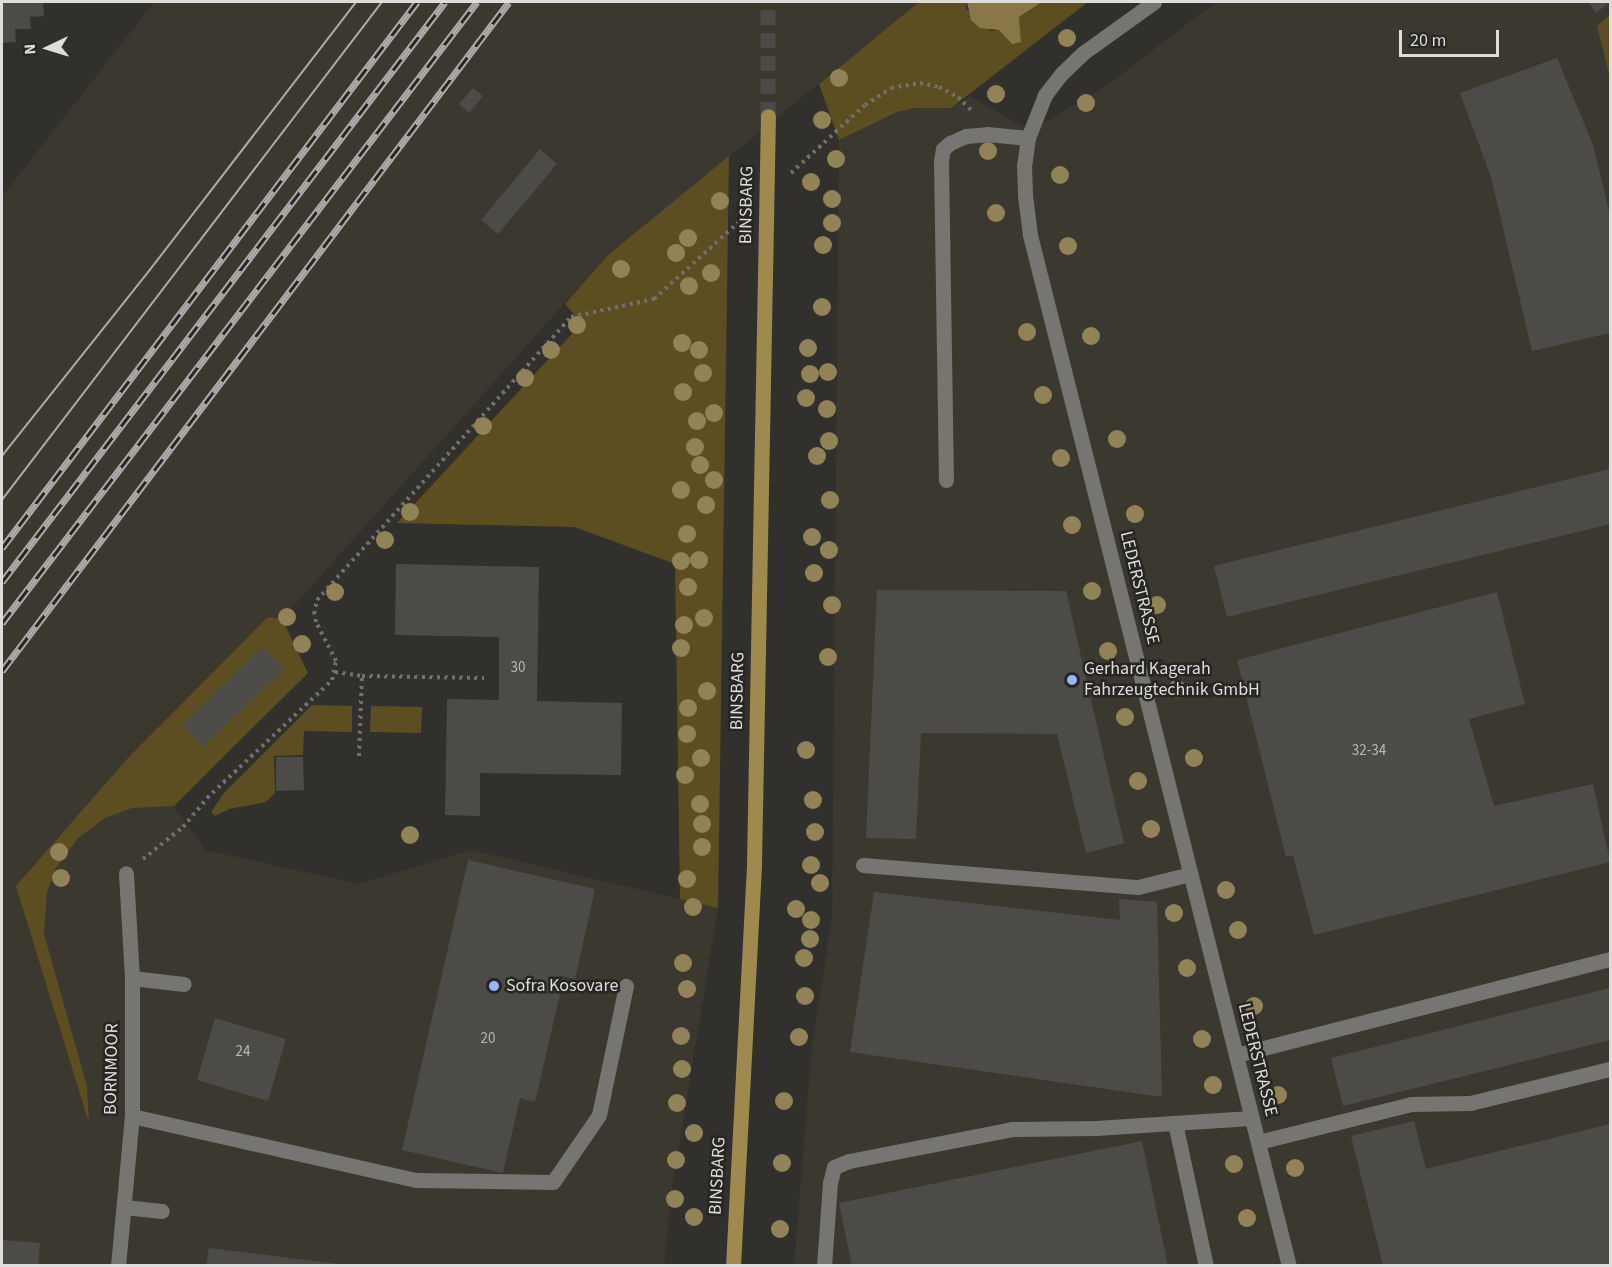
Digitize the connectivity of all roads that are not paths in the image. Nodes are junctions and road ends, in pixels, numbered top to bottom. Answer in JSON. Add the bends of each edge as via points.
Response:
{"nodes":[{"id":1,"x":1154,"y":2,"type":"edge"},
{"id":2,"x":768,"y":116,"type":"tunnel mouth"},
{"id":3,"x":1028,"y":138,"type":"junction"},
{"id":4,"x":946,"y":480,"type":"dead end"},
{"id":5,"x":863,"y":865,"type":"dead end"},
{"id":6,"x":126,"y":873,"type":"road end"},
{"id":7,"x":1190,"y":874,"type":"junction"},
{"id":8,"x":1611,"y":959,"type":"edge"},
{"id":9,"x":132,"y":978,"type":"junction"},
{"id":10,"x":183,"y":984,"type":"dead end"},
{"id":11,"x":626,"y":986,"type":"dead end"},
{"id":12,"x":1236,"y":1055,"type":"junction"},
{"id":13,"x":1611,"y":1069,"type":"edge"},
{"id":14,"x":132,"y":1116,"type":"junction"},
{"id":15,"x":1251,"y":1118,"type":"junction"},
{"id":16,"x":1174,"y":1123,"type":"junction"},
{"id":17,"x":1258,"y":1142,"type":"junction"},
{"id":18,"x":124,"y":1207,"type":"junction"},
{"id":19,"x":162,"y":1211,"type":"dead end"},
{"id":20,"x":118,"y":1266,"type":"edge"},
{"id":21,"x":733,"y":1266,"type":"edge"},
{"id":22,"x":824,"y":1266,"type":"edge"},
{"id":23,"x":1206,"y":1266,"type":"edge"},
{"id":24,"x":1288,"y":1266,"type":"edge"}],
"edges":[{"from":1,"to":3,"type":"street","name":"LEDERSTRASSE","via":[[1083,53],[1062,73],[1045,95]]},
{"from":2,"to":21,"type":"main road","name":"BINSBARG","via":[[754,864]]},
{"from":3,"to":4,"type":"street","via":[[966,136],[950,143],[941,161]]},
{"from":3,"to":7,"type":"street","name":"LEDERSTRASSE","via":[[1024,165],[1030,235]]},
{"from":5,"to":7,"type":"street","via":[[1138,887]]},
{"from":6,"to":9,"type":"street","name":"BORNMOOR"},
{"from":7,"to":12,"type":"street","name":"LEDERSTRASSE"},
{"from":8,"to":12,"type":"street"},
{"from":9,"to":10,"type":"street"},
{"from":9,"to":14,"type":"street","name":"BORNMOOR"},
{"from":11,"to":14,"type":"street","via":[[599,1115],[553,1182],[417,1180]]},
{"from":12,"to":15,"type":"street","name":"LEDERSTRASSE"},
{"from":13,"to":17,"type":"street","via":[[1470,1103],[1411,1104]]},
{"from":14,"to":18,"type":"street","name":"BORNMOOR"},
{"from":15,"to":16,"type":"street"},
{"from":15,"to":17,"type":"street","name":"LEDERSTRASSE"},
{"from":16,"to":22,"type":"street","via":[[1012,1129],[834,1167]]},
{"from":16,"to":23,"type":"street"},
{"from":17,"to":24,"type":"street","name":"LEDERSTRASSE"},
{"from":18,"to":19,"type":"street"},
{"from":18,"to":20,"type":"street","name":"BORNMOOR"}]}
